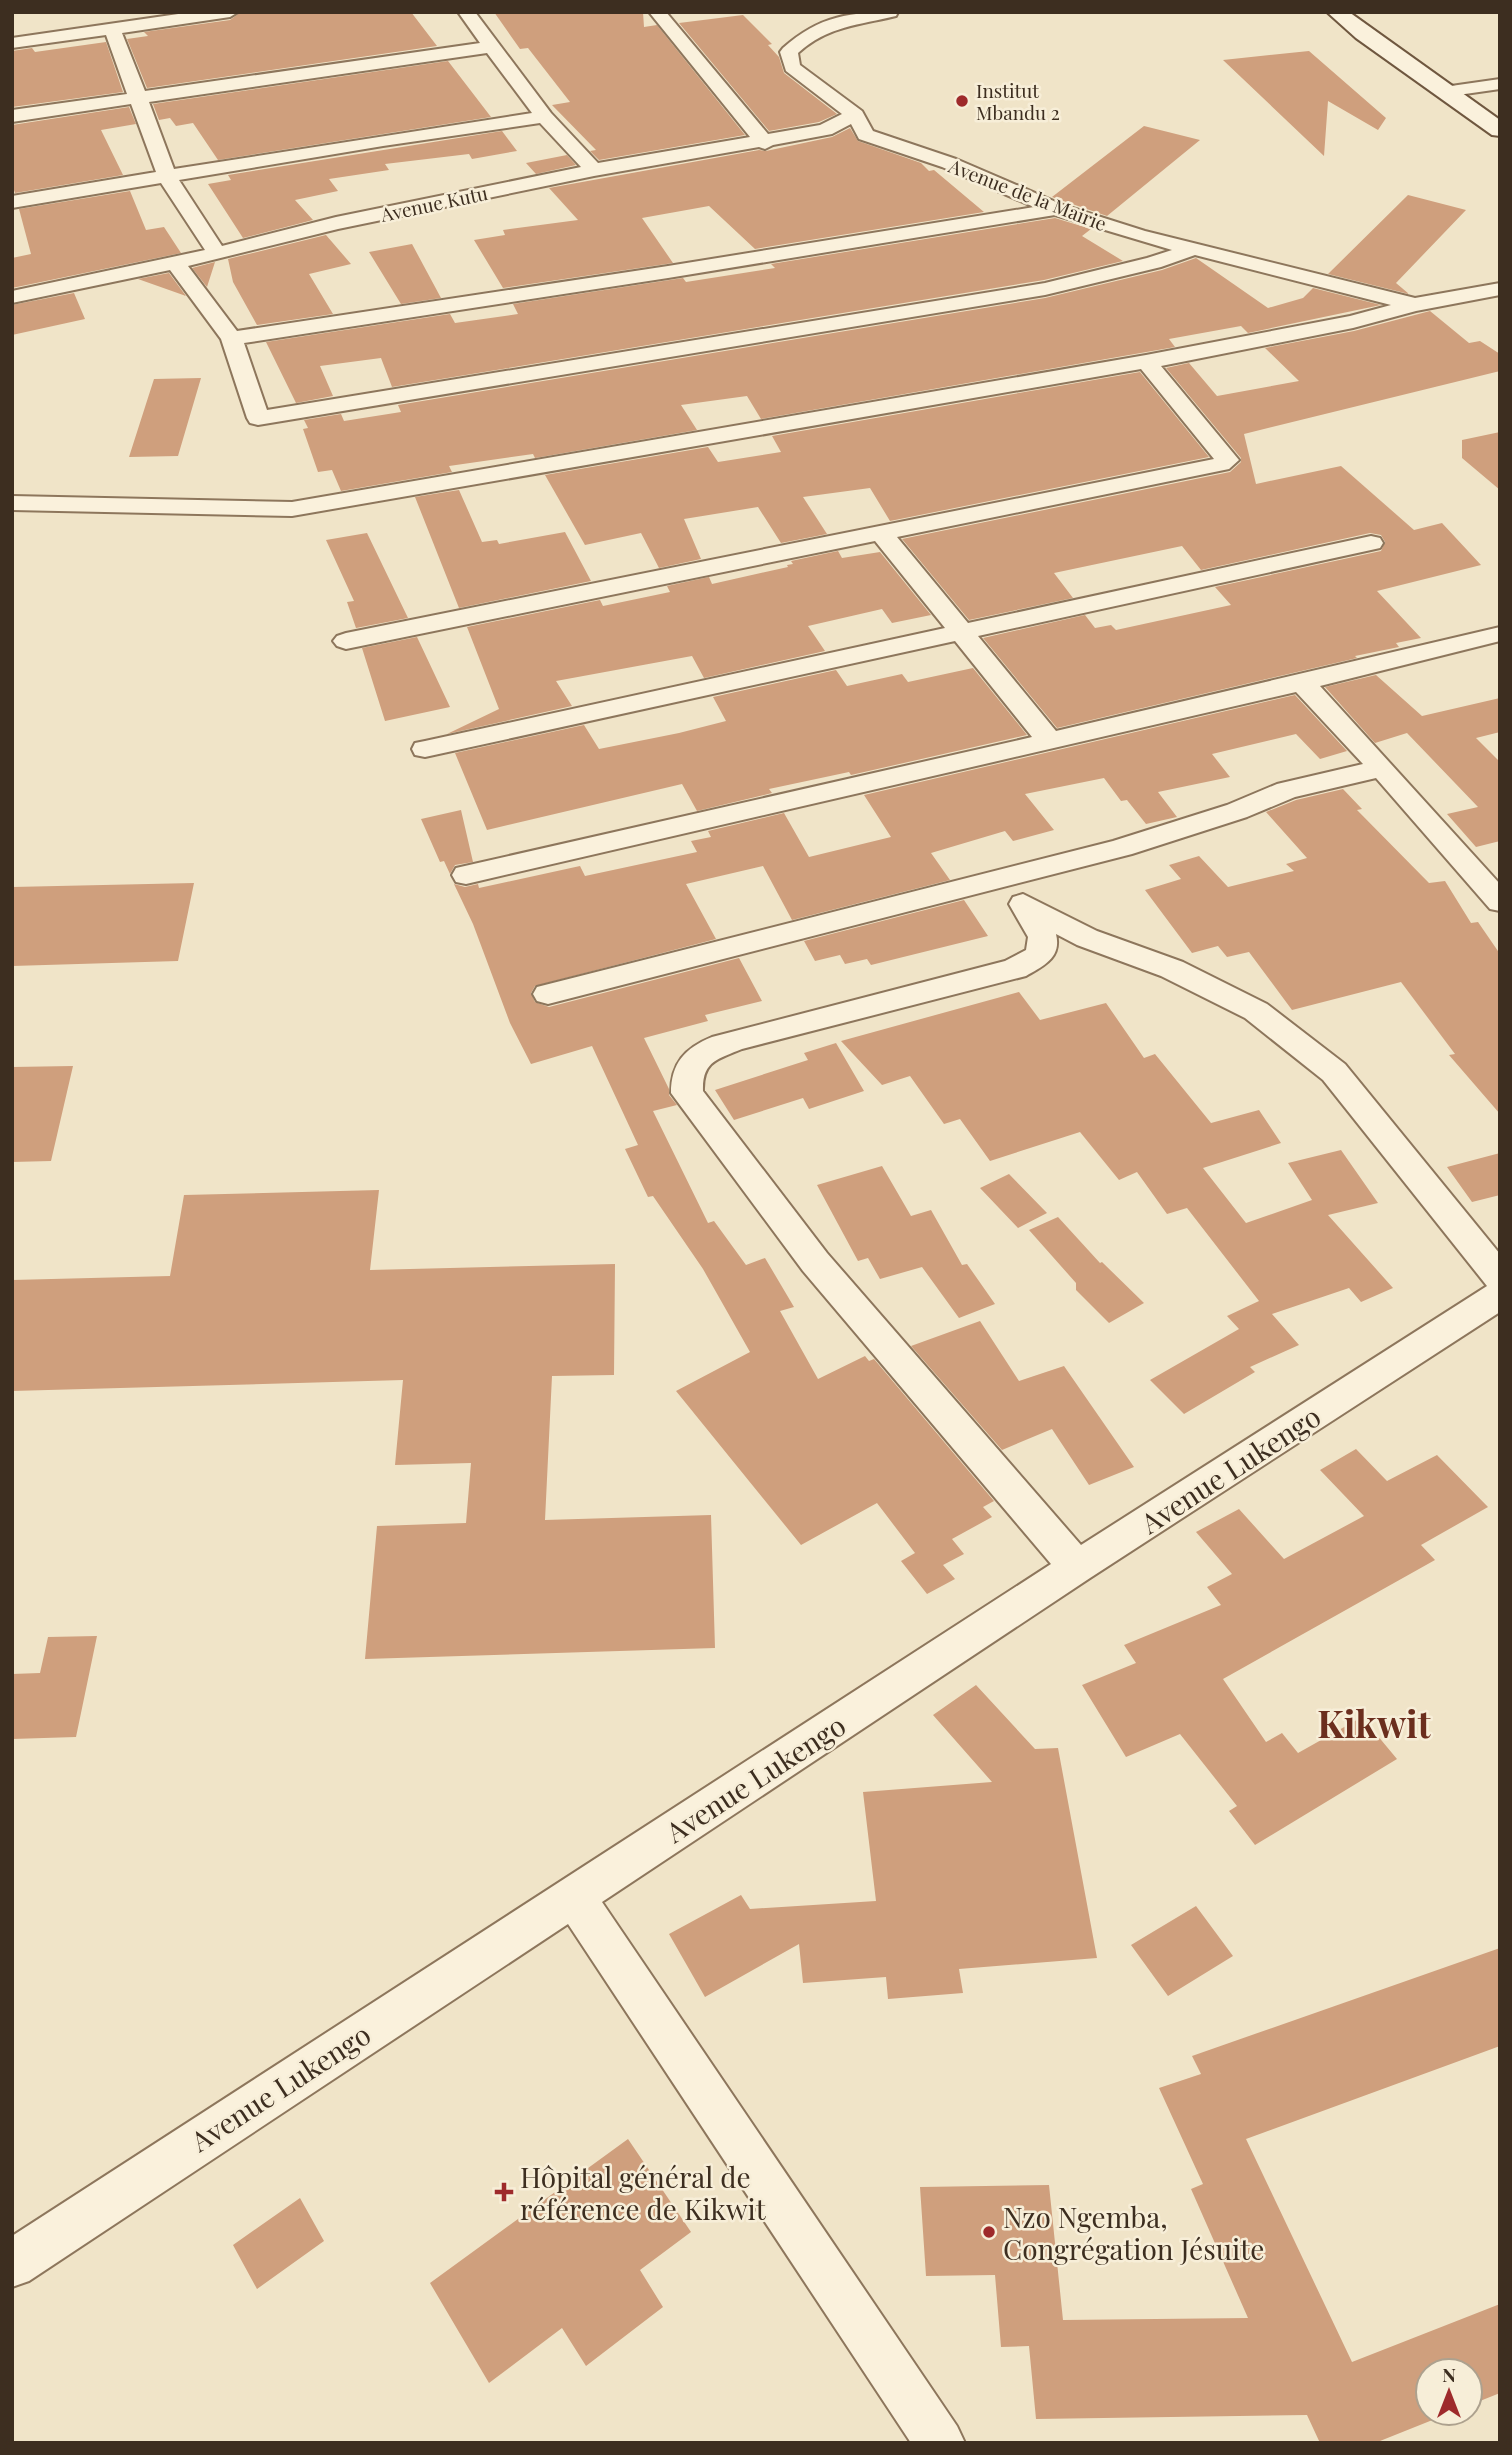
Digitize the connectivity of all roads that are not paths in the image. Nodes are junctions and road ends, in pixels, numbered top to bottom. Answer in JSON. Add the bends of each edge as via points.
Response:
{"nodes":[{"id":1,"x":230,"y":12,"type":"edge"},
{"id":2,"x":466,"y":12,"type":"edge"},
{"id":3,"x":657,"y":12,"type":"edge"},
{"id":4,"x":890,"y":12,"type":"edge"},
{"id":5,"x":1337,"y":12,"type":"edge"},
{"id":6,"x":844,"y":15,"type":"edge"},
{"id":7,"x":112,"y":29,"type":"junction"},
{"id":8,"x":12,"y":43,"type":"edge"},
{"id":9,"x":491,"y":47,"type":"junction"},
{"id":10,"x":1500,"y":84,"type":"edge"},
{"id":11,"x":1444,"y":92,"type":"junction"},
{"id":12,"x":137,"y":98,"type":"junction"},
{"id":13,"x":855,"y":115,"type":"junction"},
{"id":14,"x":12,"y":116,"type":"edge"},
{"id":15,"x":544,"y":117,"type":"junction"},
{"id":16,"x":1500,"y":130,"type":"edge"},
{"id":17,"x":765,"y":142,"type":"junction"},
{"id":18,"x":594,"y":170,"type":"junction"},
{"id":19,"x":168,"y":178,"type":"junction"},
{"id":20,"x":12,"y":202,"type":"edge"},
{"id":21,"x":1056,"y":209,"type":"junction"},
{"id":22,"x":1196,"y":248,"type":"junction"},
{"id":23,"x":216,"y":254,"type":"junction"},
{"id":24,"x":175,"y":263,"type":"junction"},
{"id":25,"x":1500,"y":289,"type":"edge"},
{"id":26,"x":12,"y":298,"type":"edge"},
{"id":27,"x":1414,"y":305,"type":"junction"},
{"id":28,"x":232,"y":338,"type":"junction"},
{"id":29,"x":1146,"y":362,"type":"junction"},
{"id":30,"x":12,"y":503,"type":"edge"},
{"id":31,"x":881,"y":533,"type":"junction"},
{"id":32,"x":1371,"y":542,"type":"dead end"},
{"id":33,"x":962,"y":633,"type":"junction"},
{"id":34,"x":1496,"y":634,"type":"dead end"},
{"id":35,"x":346,"y":641,"type":"dead end"},
{"id":36,"x":1302,"y":683,"type":"junction"},
{"id":37,"x":1050,"y":741,"type":"junction"},
{"id":38,"x":425,"y":749,"type":"dead end"},
{"id":39,"x":1382,"y":768,"type":"junction"},
{"id":40,"x":466,"y":874,"type":"dead end"},
{"id":41,"x":983,"y":884,"type":"junction"},
{"id":42,"x":1500,"y":902,"type":"edge"},
{"id":43,"x":1026,"y":905,"type":"junction"},
{"id":44,"x":548,"y":994,"type":"dead end"},
{"id":45,"x":1500,"y":1278,"type":"edge"},
{"id":46,"x":1500,"y":1296,"type":"edge"},
{"id":47,"x":1077,"y":1567,"type":"junction"},
{"id":48,"x":574,"y":1897,"type":"junction"},
{"id":49,"x":12,"y":2264,"type":"edge"},
{"id":50,"x":940,"y":2443,"type":"edge"}],
"edges":[{"from":1,"to":7,"type":"street"},
{"from":2,"to":9,"type":"street"},
{"from":3,"to":17,"type":"street"},
{"from":4,"to":6,"type":"street","name":"Avenue de la Mairie"},
{"from":5,"to":11,"type":"street"},
{"from":6,"to":13,"type":"street","name":"Avenue de la Mairie","via":[[806,35],[789,52],[792,67]]},
{"from":7,"to":8,"type":"street"},
{"from":7,"to":12,"type":"street"},
{"from":9,"to":12,"type":"street"},
{"from":9,"to":15,"type":"street"},
{"from":10,"to":11,"type":"street"},
{"from":11,"to":16,"type":"street"},
{"from":12,"to":14,"type":"street"},
{"from":12,"to":19,"type":"street"},
{"from":13,"to":17,"type":"street","name":"Avenue Kutu","via":[[825,130]]},
{"from":13,"to":21,"type":"street","name":"Avenue de la Mairie","via":[[866,135],[996,181]]},
{"from":15,"to":18,"type":"street"},
{"from":15,"to":19,"type":"street"},
{"from":17,"to":18,"type":"street","name":"Avenue Kutu"},
{"from":18,"to":23,"type":"street","name":"Avenue Kutu","via":[[336,223]]},
{"from":19,"to":20,"type":"street"},
{"from":19,"to":23,"type":"street"},
{"from":21,"to":22,"type":"street","name":"Avenue de la Mairie"},
{"from":21,"to":28,"type":"street"},
{"from":22,"to":27,"type":"street","name":"Avenue de la Mairie"},
{"from":22,"to":28,"type":"street","via":[[1045,289],[258,418]]},
{"from":23,"to":24,"type":"street","name":"Avenue Kutu"},
{"from":24,"to":26,"type":"street","name":"Avenue Kutu"},
{"from":24,"to":28,"type":"street"},
{"from":25,"to":27,"type":"street"},
{"from":27,"to":29,"type":"street","via":[[1353,322]]},
{"from":29,"to":30,"type":"street","via":[[292,509]]},
{"from":29,"to":31,"type":"street","via":[[1227,460],[1222,464]]},
{"from":31,"to":33,"type":"street"},
{"from":31,"to":35,"type":"street"},
{"from":32,"to":33,"type":"street"},
{"from":33,"to":37,"type":"street"},
{"from":33,"to":38,"type":"street"},
{"from":34,"to":36,"type":"street"},
{"from":36,"to":37,"type":"street"},
{"from":36,"to":39,"type":"street"},
{"from":37,"to":40,"type":"street"},
{"from":39,"to":41,"type":"street","via":[[1287,790],[1122,848]]},
{"from":39,"to":42,"type":"street"},
{"from":41,"to":43,"type":"street"},
{"from":41,"to":44,"type":"street"},
{"from":43,"to":45,"type":"street","via":[[1087,938],[1172,969],[1256,1011],[1334,1072]]},
{"from":43,"to":47,"type":"street","via":[[1043,937],[1040,955],[1015,970],[734,1040],[698,1055],[685,1074],[687,1093],[815,1262]]},
{"from":46,"to":47,"type":"street","name":"Avenue Lukengo"},
{"from":47,"to":48,"type":"street","name":"Avenue Lukengo"},
{"from":48,"to":49,"type":"street","name":"Avenue Lukengo"},
{"from":48,"to":50,"type":"street"}]}
